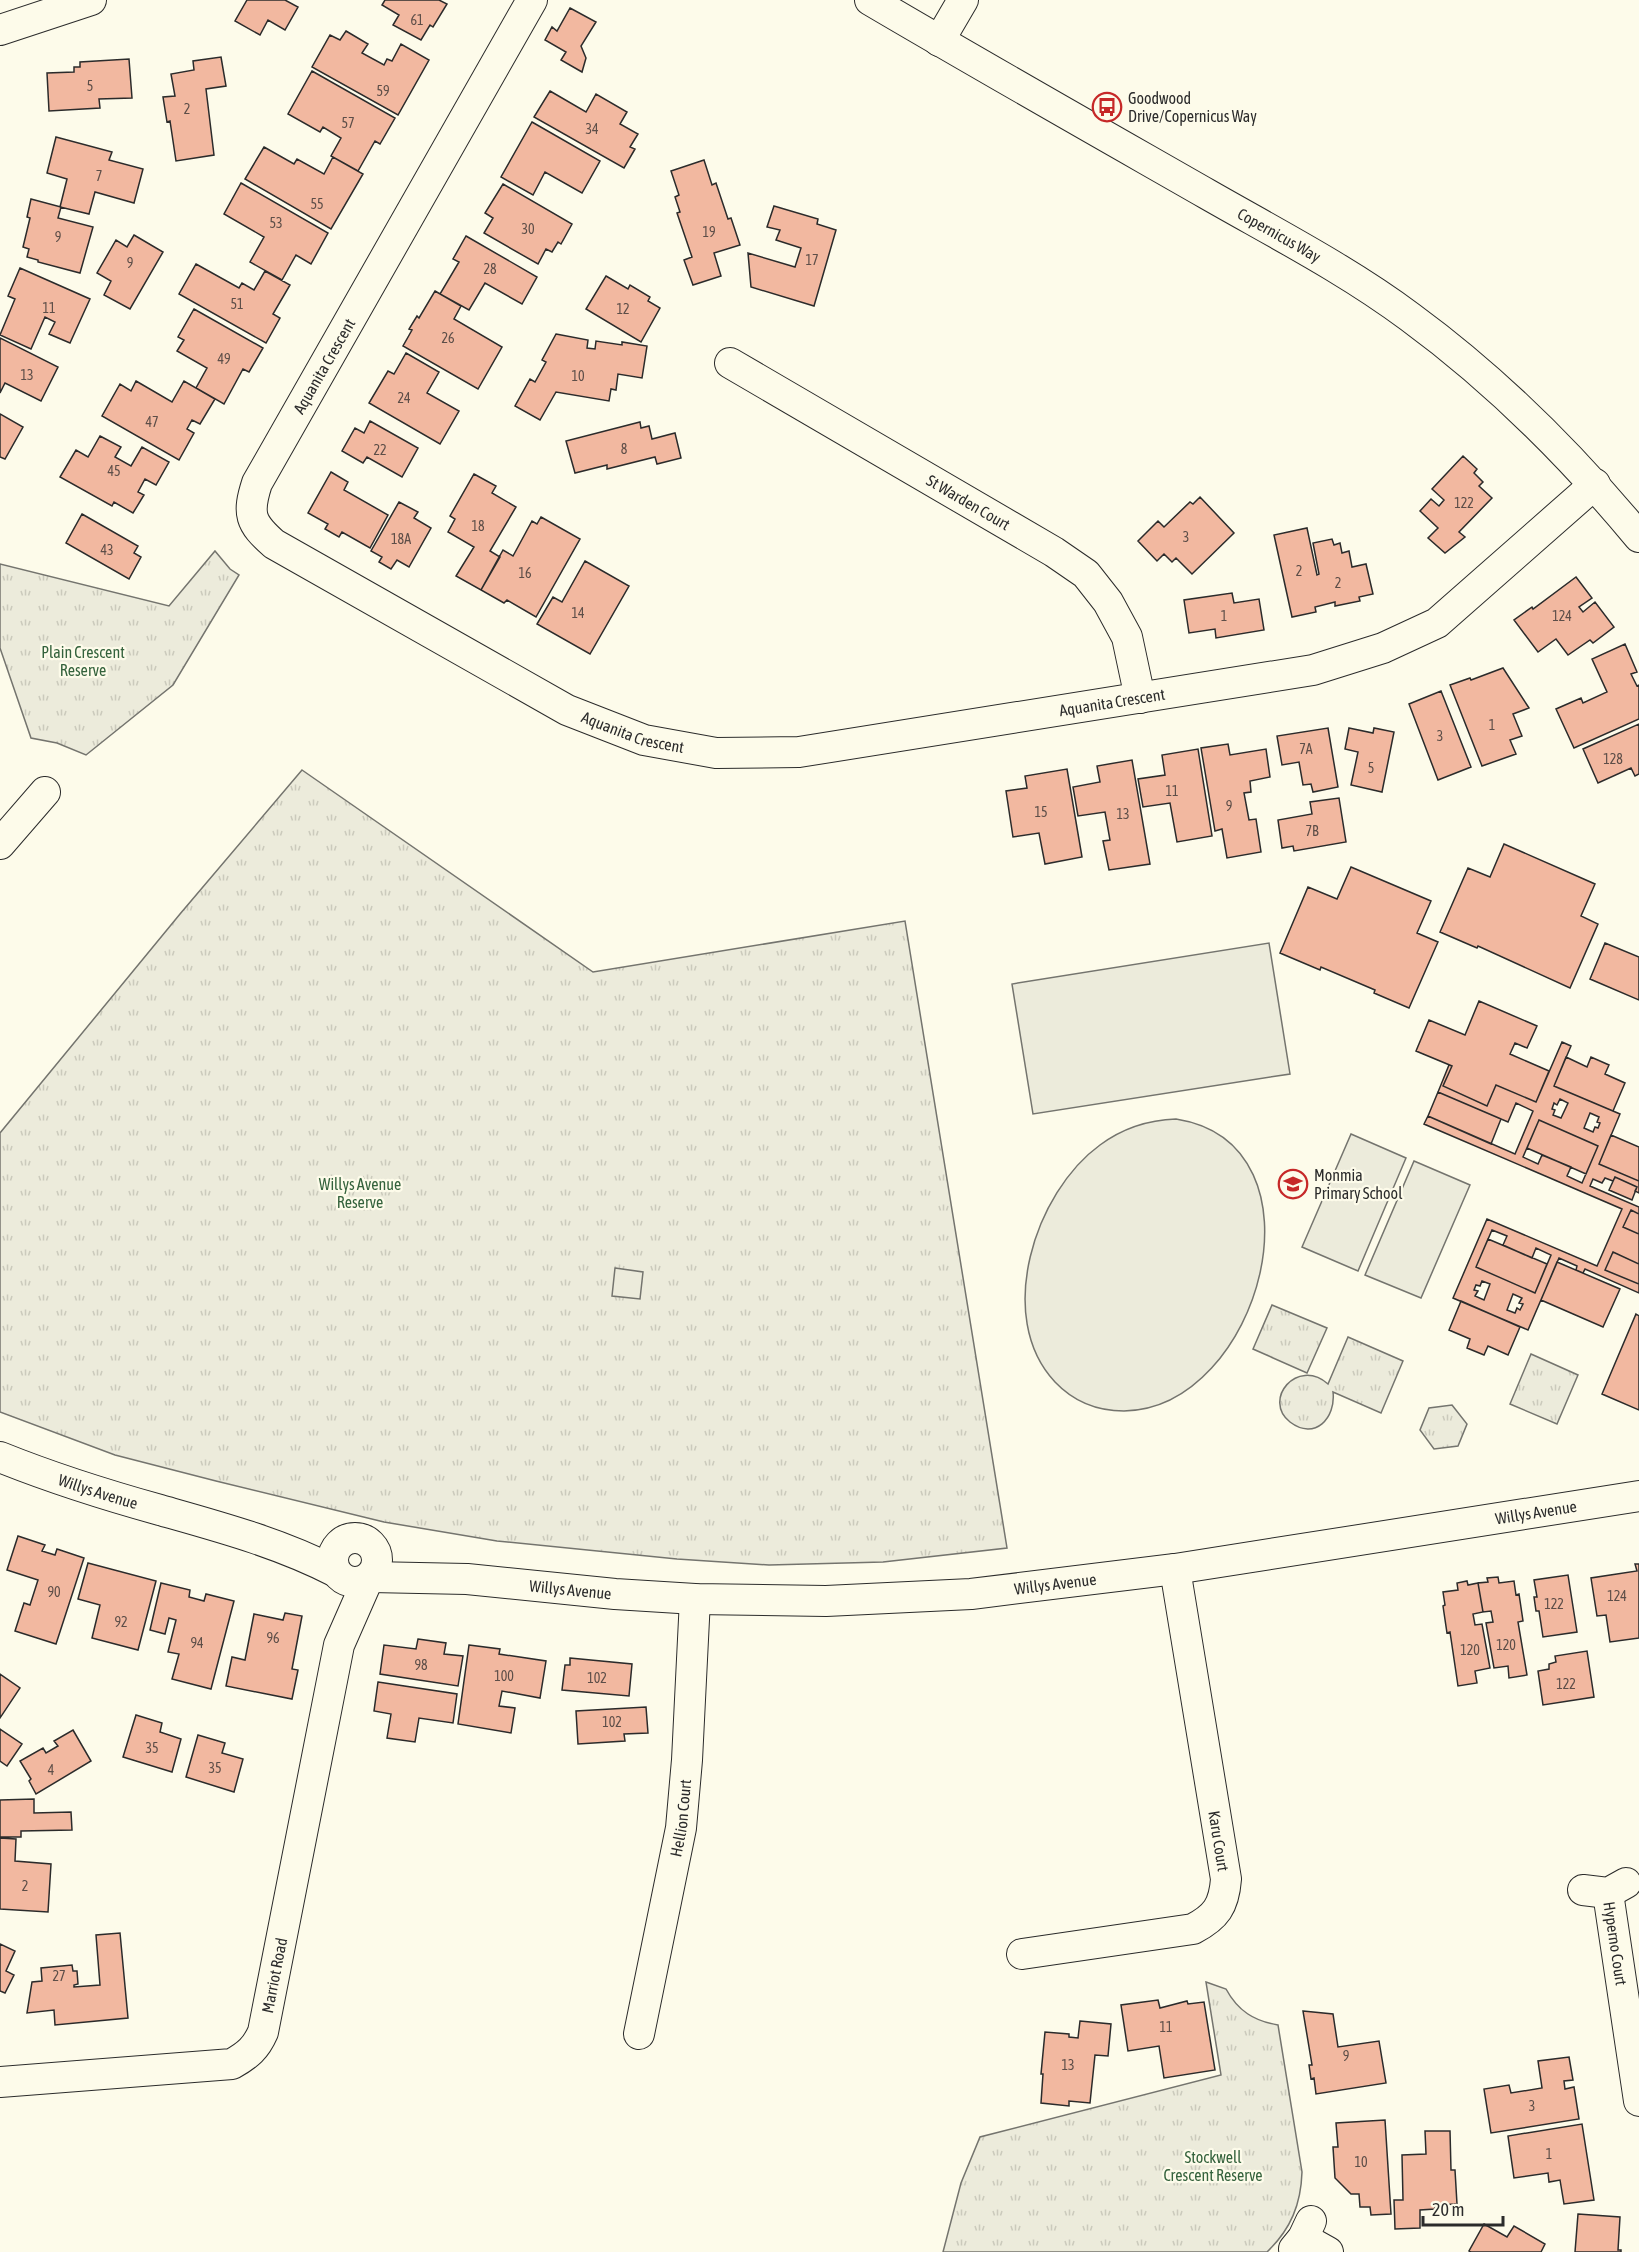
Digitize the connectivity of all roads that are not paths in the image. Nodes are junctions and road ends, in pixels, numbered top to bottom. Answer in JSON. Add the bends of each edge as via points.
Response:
{"nodes":[{"id":1,"x":91,"y":0,"type":"edge"},
{"id":2,"x":532,"y":0,"type":"edge"},
{"id":3,"x":870,"y":0,"type":"edge"},
{"id":4,"x":963,"y":0,"type":"edge"},
{"id":5,"x":0,"y":30,"type":"edge"},
{"id":6,"x":939,"y":41,"type":"junction"},
{"id":7,"x":730,"y":363,"type":"dead end"},
{"id":8,"x":1594,"y":483,"type":"junction"},
{"id":9,"x":1639,"y":537,"type":"edge"},
{"id":10,"x":1140,"y":698,"type":"junction"},
{"id":11,"x":45,"y":792,"type":"dead end"},
{"id":12,"x":0,"y":844,"type":"edge"},
{"id":13,"x":0,"y":1457,"type":"edge"},
{"id":14,"x":1639,"y":1496,"type":"edge"},
{"id":15,"x":232,"y":1529,"type":"junction"},
{"id":16,"x":356,"y":1543,"type":"junction"},
{"id":17,"x":1175,"y":1569,"type":"junction"},
{"id":18,"x":336,"y":1573,"type":"junction"},
{"id":19,"x":369,"y":1578,"type":"junction"},
{"id":20,"x":467,"y":1579,"type":"junction"},
{"id":21,"x":695,"y":1599,"type":"junction"},
{"id":22,"x":339,"y":1645,"type":"junction"},
{"id":23,"x":1605,"y":1889,"type":"dead end"},
{"id":24,"x":1022,"y":1954,"type":"dead end"},
{"id":25,"x":639,"y":2034,"type":"dead end"},
{"id":26,"x":0,"y":2082,"type":"edge"},
{"id":27,"x":1639,"y":2101,"type":"edge"},
{"id":28,"x":1302,"y":2236,"type":"dead end"},
{"id":29,"x":1328,"y":2252,"type":"edge"}],
"edges":[{"from":1,"to":5,"type":"street"},
{"from":2,"to":10,"type":"street","name":"Aquanita Crescent","via":[[257,483],[250,504],[252,519],[260,531],[274,544],[567,710],[644,740],[716,753],[799,752]]},
{"from":3,"to":6,"type":"street","name":"Copernicus Way"},
{"from":4,"to":6,"type":"street"},
{"from":6,"to":8,"type":"street","name":"Copernicus Way","via":[[1278,235],[1410,316],[1488,379]]},
{"from":7,"to":10,"type":"street","name":"St Warden Court","via":[[1086,574],[1108,602],[1127,637]]},
{"from":8,"to":9,"type":"street","name":"Copernicus Way"},
{"from":8,"to":10,"type":"street","name":"Aquanita Crescent","via":[[1437,623],[1383,648],[1313,670]]},
{"from":11,"to":12,"type":"street"},
{"from":13,"to":15,"type":"street","name":"Willys Avenue","via":[[73,1483]]},
{"from":14,"to":17,"type":"street","name":"Willys Avenue"},
{"from":15,"to":16,"type":"street","name":"Willys Avenue","via":[[317,1542]]},
{"from":15,"to":18,"type":"street","name":"Willys Avenue"},
{"from":16,"to":18,"type":"street","via":[[337,1546],[332,1559]]},
{"from":16,"to":19,"type":"street","via":[[377,1557],[375,1571]]},
{"from":16,"to":20,"type":"street","name":"Willys Avenue"},
{"from":17,"to":21,"type":"street","name":"Willys Avenue","via":[[959,1595],[826,1601]]},
{"from":17,"to":24,"type":"street","name":"Karu Court","via":[[1226,1880],[1221,1905],[1210,1920],[1193,1929]]},
{"from":18,"to":19,"type":"street","via":[[348,1582]]},
{"from":18,"to":22,"type":"street","name":"Marriot Road"},
{"from":19,"to":20,"type":"street","name":"Willys Avenue"},
{"from":19,"to":22,"type":"street","name":"Marriot Road"},
{"from":20,"to":21,"type":"street","name":"Willys Avenue"},
{"from":21,"to":25,"type":"street","name":"Hellion Court","via":[[681,1828]]},
{"from":22,"to":26,"type":"street","name":"Marriot Road","via":[[263,2032],[257,2046],[232,2064]]},
{"from":23,"to":27,"type":"street","name":"Hyperno Court"},
{"from":28,"to":29,"type":"street"}]}
